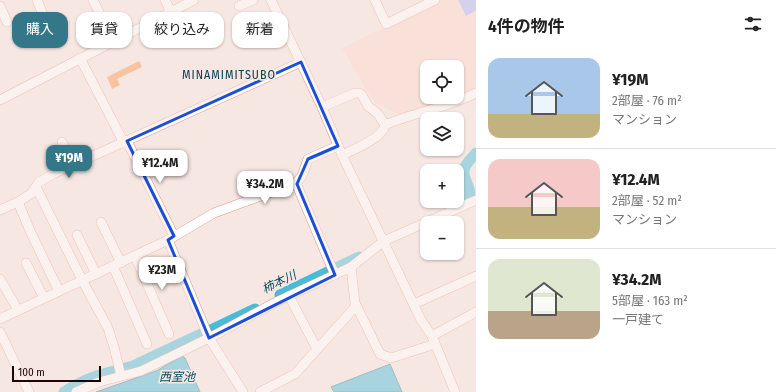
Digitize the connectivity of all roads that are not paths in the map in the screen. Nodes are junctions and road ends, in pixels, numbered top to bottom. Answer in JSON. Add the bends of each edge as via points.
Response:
{"nodes":[{"id":1,"x":37,"y":0,"type":"edge"},
{"id":2,"x":93,"y":0,"type":"edge"},
{"id":3,"x":165,"y":0,"type":"edge"},
{"id":4,"x":194,"y":0,"type":"edge"},
{"id":5,"x":253,"y":0,"type":"edge"},
{"id":6,"x":271,"y":0,"type":"edge"},
{"id":7,"x":375,"y":0,"type":"edge"},
{"id":8,"x":435,"y":0,"type":"edge"},
{"id":9,"x":0,"y":6,"type":"edge"},
{"id":10,"x":239,"y":6,"type":"dead end"},
{"id":11,"x":42,"y":12,"type":"dead end"},
{"id":12,"x":99,"y":12,"type":"edge"},
{"id":13,"x":171,"y":12,"type":"joint"},
{"id":14,"x":7,"y":22,"type":"dead end"},
{"id":15,"x":99,"y":48,"type":"edge"},
{"id":16,"x":80,"y":58,"type":"junction"},
{"id":17,"x":301,"y":62,"type":"junction"},
{"id":18,"x":476,"y":93,"type":"edge"},
{"id":19,"x":0,"y":100,"type":"edge"},
{"id":20,"x":322,"y":107,"type":"junction"},
{"id":21,"x":385,"y":125,"type":"junction"},
{"id":22,"x":62,"y":142,"type":"dead end"},
{"id":23,"x":126,"y":142,"type":"junction"},
{"id":24,"x":338,"y":146,"type":"junction"},
{"id":25,"x":342,"y":155,"type":"junction"},
{"id":26,"x":74,"y":165,"type":"junction"},
{"id":27,"x":296,"y":183,"type":"junction"},
{"id":28,"x":36,"y":187,"type":"junction"},
{"id":29,"x":476,"y":200,"type":"edge"},
{"id":30,"x":18,"y":202,"type":"junction"},
{"id":31,"x":4,"y":208,"type":"edge"},
{"id":32,"x":101,"y":222,"type":"dead end"},
{"id":33,"x":77,"y":235,"type":"dead end"},
{"id":34,"x":171,"y":238,"type":"junction"},
{"id":35,"x":384,"y":241,"type":"junction"},
{"id":36,"x":135,"y":256,"type":"junction"},
{"id":37,"x":26,"y":263,"type":"dead end"},
{"id":38,"x":117,"y":264,"type":"junction"},
{"id":39,"x":351,"y":267,"type":"junction"},
{"id":40,"x":334,"y":272,"type":"junction"},
{"id":41,"x":96,"y":274,"type":"junction"},
{"id":42,"x":476,"y":276,"type":"edge"},
{"id":43,"x":0,"y":278,"type":"edge"},
{"id":44,"x":82,"y":280,"type":"junction"},
{"id":45,"x":59,"y":291,"type":"junction"},
{"id":46,"x":290,"y":296,"type":"junction"},
{"id":47,"x":44,"y":298,"type":"junction"},
{"id":48,"x":414,"y":304,"type":"junction"},
{"id":49,"x":356,"y":306,"type":"junction"},
{"id":50,"x":18,"y":310,"type":"junction"},
{"id":51,"x":476,"y":312,"type":"edge"},
{"id":52,"x":0,"y":319,"type":"edge"},
{"id":53,"x":0,"y":332,"type":"edge"},
{"id":54,"x":169,"y":334,"type":"dead end"},
{"id":55,"x":209,"y":338,"type":"junction"},
{"id":56,"x":434,"y":340,"type":"junction"},
{"id":57,"x":147,"y":344,"type":"dead end"},
{"id":58,"x":318,"y":349,"type":"junction"},
{"id":59,"x":121,"y":376,"type":"junction"},
{"id":60,"x":29,"y":392,"type":"edge"},
{"id":61,"x":76,"y":392,"type":"edge"},
{"id":62,"x":243,"y":392,"type":"edge"},
{"id":63,"x":260,"y":392,"type":"edge"},
{"id":64,"x":455,"y":392,"type":"edge"}],
"edges":[{"from":1,"to":11,"type":"street"},
{"from":2,"to":12,"type":"street"},
{"from":3,"to":13,"type":"street"},
{"from":4,"to":13,"type":"street"},
{"from":5,"to":10,"type":"street"},
{"from":6,"to":17,"type":"street"},
{"from":7,"to":8,"type":"street","via":[[386,24]]},
{"from":9,"to":14,"type":"street"},
{"from":15,"to":16,"type":"street"},
{"from":16,"to":19,"type":"street"},
{"from":16,"to":23,"type":"street"},
{"from":17,"to":20,"type":"street"},
{"from":17,"to":23,"type":"street"},
{"from":18,"to":21,"type":"street","via":[[449,105],[428,109]]},
{"from":20,"to":21,"type":"street","via":[[359,93]]},
{"from":20,"to":24,"type":"street"},
{"from":21,"to":25,"type":"street","via":[[382,132],[372,140]]},
{"from":22,"to":26,"type":"street"},
{"from":23,"to":26,"type":"street"},
{"from":23,"to":34,"type":"street"},
{"from":24,"to":25,"type":"street"},
{"from":24,"to":27,"type":"street","via":[[308,158],[302,176]]},
{"from":25,"to":35,"type":"street"},
{"from":26,"to":28,"type":"street","via":[[39,182]]},
{"from":27,"to":34,"type":"street","via":[[214,213]]},
{"from":27,"to":40,"type":"street"},
{"from":28,"to":30,"type":"street","via":[[32,193]]},
{"from":28,"to":44,"type":"street"},
{"from":29,"to":35,"type":"street"},
{"from":30,"to":31,"type":"street"},
{"from":30,"to":45,"type":"street"},
{"from":32,"to":38,"type":"street"},
{"from":33,"to":41,"type":"street"},
{"from":34,"to":36,"type":"street"},
{"from":34,"to":55,"type":"street"},
{"from":35,"to":39,"type":"street"},
{"from":35,"to":48,"type":"street"},
{"from":36,"to":38,"type":"street"},
{"from":36,"to":54,"type":"street"},
{"from":37,"to":47,"type":"street"},
{"from":38,"to":41,"type":"street"},
{"from":38,"to":57,"type":"street"},
{"from":39,"to":40,"type":"street"},
{"from":39,"to":49,"type":"street"},
{"from":40,"to":46,"type":"street"},
{"from":41,"to":44,"type":"street"},
{"from":42,"to":48,"type":"street"},
{"from":43,"to":50,"type":"street"},
{"from":44,"to":45,"type":"street"},
{"from":44,"to":59,"type":"street","via":[[108,328]]},
{"from":45,"to":47,"type":"street"},
{"from":46,"to":55,"type":"street"},
{"from":46,"to":58,"type":"street"},
{"from":47,"to":50,"type":"street"},
{"from":48,"to":56,"type":"street"},
{"from":49,"to":56,"type":"street","via":[[380,354],[385,357],[391,358]]},
{"from":49,"to":58,"type":"street"},
{"from":50,"to":52,"type":"street"},
{"from":51,"to":56,"type":"street"},
{"from":53,"to":60,"type":"street"},
{"from":55,"to":59,"type":"street","via":[[141,371]]},
{"from":55,"to":62,"type":"street"},
{"from":56,"to":64,"type":"street"},
{"from":58,"to":63,"type":"street","via":[[295,374]]},
{"from":59,"to":61,"type":"street"}]}
